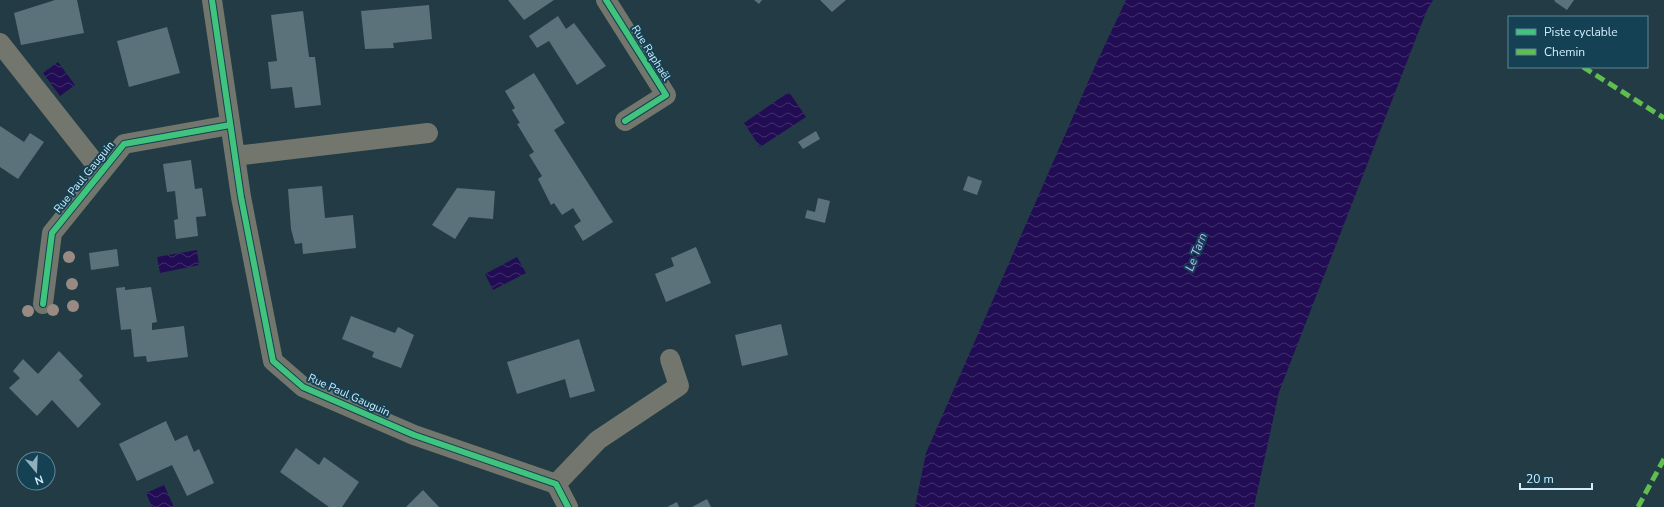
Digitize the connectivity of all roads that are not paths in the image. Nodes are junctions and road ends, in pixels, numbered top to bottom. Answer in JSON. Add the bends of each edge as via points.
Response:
{"nodes":[{"id":1,"x":212,"y":0,"type":"edge"},
{"id":2,"x":606,"y":0,"type":"edge"},
{"id":3,"x":0,"y":43,"type":"edge"},
{"id":4,"x":625,"y":121,"type":"dead end"},
{"id":5,"x":230,"y":125,"type":"junction"},
{"id":6,"x":428,"y":133,"type":"dead end"},
{"id":7,"x":235,"y":156,"type":"junction"},
{"id":8,"x":101,"y":171,"type":"junction"},
{"id":9,"x":43,"y":304,"type":"dead end"},
{"id":10,"x":670,"y":359,"type":"dead end"},
{"id":11,"x":556,"y":484,"type":"junction"},
{"id":12,"x":568,"y":507,"type":"edge"}],
"edges":[{"from":1,"to":5,"type":"street","name":"Rue Paul Gauguin"},
{"from":2,"to":4,"type":"street","name":"Rue Raphaël","via":[[666,96]]},
{"from":3,"to":8,"type":"street"},
{"from":5,"to":7,"type":"street","name":"Rue Paul Gauguin"},
{"from":5,"to":8,"type":"street","name":"Rue Paul Gauguin","via":[[124,144]]},
{"from":6,"to":7,"type":"street"},
{"from":7,"to":11,"type":"street","name":"Rue Paul Gauguin","via":[[273,361],[303,387],[414,435]]},
{"from":8,"to":9,"type":"street","name":"Rue Paul Gauguin","via":[[52,232]]},
{"from":10,"to":11,"type":"street","via":[[679,386],[598,440]]},
{"from":11,"to":12,"type":"street"}]}
